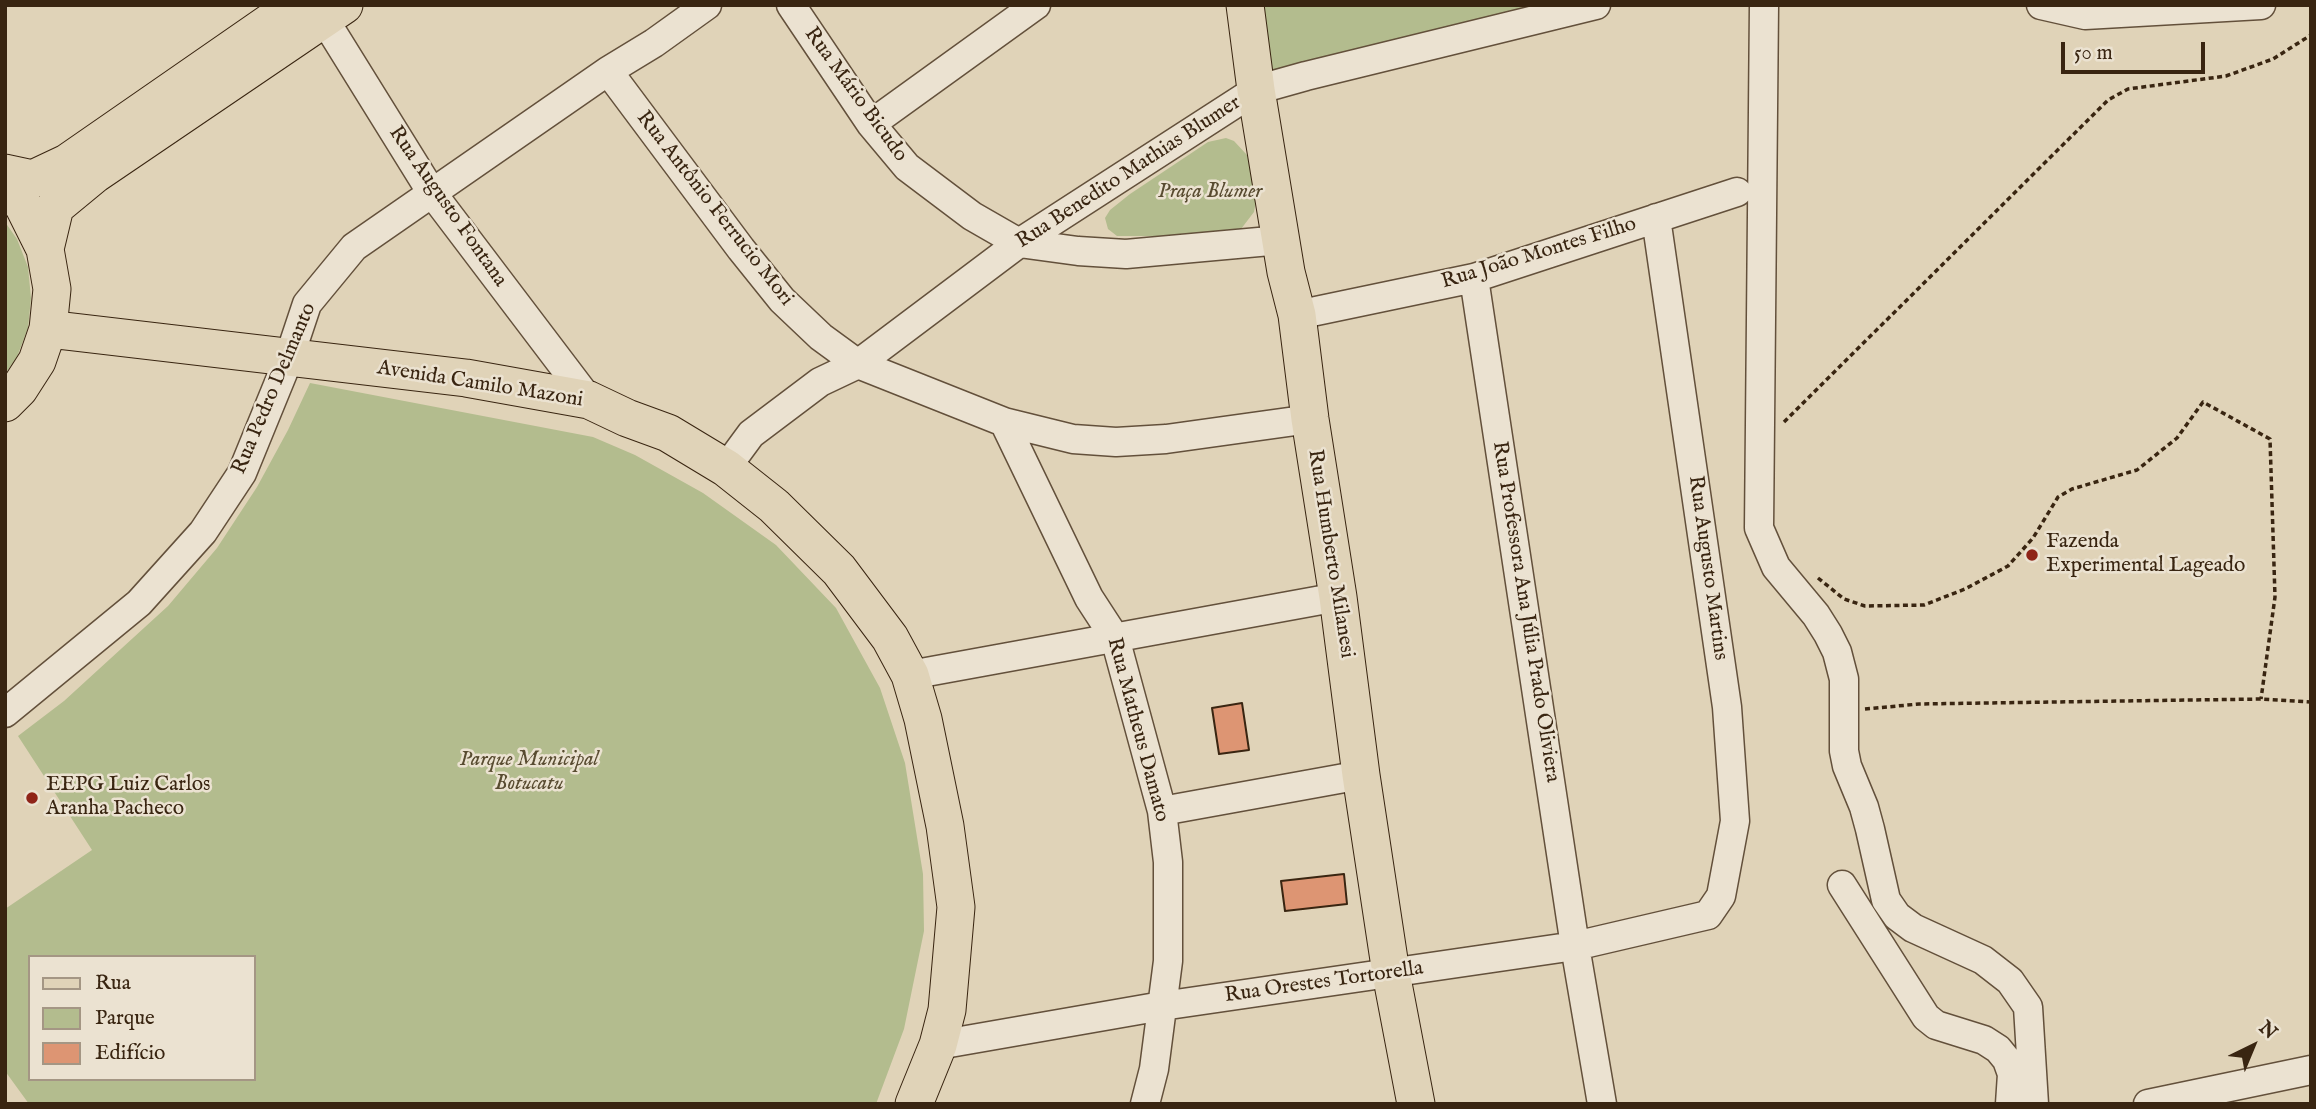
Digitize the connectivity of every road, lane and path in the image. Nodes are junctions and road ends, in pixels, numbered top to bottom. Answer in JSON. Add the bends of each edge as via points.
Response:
{"nodes":[{"id":1,"x":707,"y":5,"type":"edge"},
{"id":2,"x":791,"y":5,"type":"edge"},
{"id":3,"x":1036,"y":5,"type":"edge"},
{"id":4,"x":1245,"y":5,"type":"edge"},
{"id":5,"x":1596,"y":5,"type":"edge"},
{"id":6,"x":1764,"y":5,"type":"edge"},
{"id":7,"x":2041,"y":5,"type":"edge"},
{"id":8,"x":2261,"y":5,"type":"edge"},
{"id":9,"x":320,"y":9,"type":"edge"},
{"id":10,"x":2311,"y":34,"type":"edge"},
{"id":11,"x":608,"y":71,"type":"junction"},
{"id":12,"x":1256,"y":90,"type":"junction"},
{"id":13,"x":870,"y":124,"type":"junction"},
{"id":14,"x":5,"y":173,"type":"edge"},
{"id":15,"x":5,"y":186,"type":"edge"},
{"id":16,"x":1737,"y":192,"type":"dead end"},
{"id":17,"x":432,"y":194,"type":"junction"},
{"id":18,"x":1656,"y":218,"type":"junction"},
{"id":19,"x":1281,"y":240,"type":"junction"},
{"id":20,"x":1019,"y":243,"type":"junction"},
{"id":21,"x":45,"y":249,"type":"junction"},
{"id":22,"x":1474,"y":278,"type":"junction"},
{"id":23,"x":1297,"y":315,"type":"junction"},
{"id":24,"x":48,"y":330,"type":"junction"},
{"id":25,"x":289,"y":358,"type":"junction"},
{"id":26,"x":858,"y":365,"type":"junction"},
{"id":27,"x":589,"y":400,"type":"junction"},
{"id":28,"x":5,"y":403,"type":"edge"},
{"id":29,"x":1310,"y":419,"type":"junction"},
{"id":30,"x":1004,"y":422,"type":"junction"},
{"id":31,"x":1760,"y":450,"type":"junction"},
{"id":32,"x":726,"y":468,"type":"junction"},
{"id":33,"x":1815,"y":576,"type":"dead end"},
{"id":34,"x":1338,"y":597,"type":"junction"},
{"id":35,"x":1115,"y":638,"type":"junction"},
{"id":36,"x":910,"y":675,"type":"junction"},
{"id":37,"x":2261,"y":699,"type":"junction"},
{"id":38,"x":2311,"y":702,"type":"edge"},
{"id":39,"x":7,"y":705,"type":"edge"},
{"id":40,"x":1845,"y":711,"type":"junction"},
{"id":41,"x":1361,"y":775,"type":"junction"},
{"id":42,"x":1163,"y":811,"type":"junction"},
{"id":43,"x":1842,"y":885,"type":"dead end"},
{"id":44,"x":1708,"y":915,"type":"joint"},
{"id":45,"x":1575,"y":946,"type":"junction"},
{"id":46,"x":1391,"y":973,"type":"junction"},
{"id":47,"x":1162,"y":1006,"type":"junction"},
{"id":48,"x":938,"y":1045,"type":"junction"},
{"id":49,"x":2311,"y":1070,"type":"edge"},
{"id":50,"x":914,"y":1104,"type":"edge"},
{"id":51,"x":1144,"y":1104,"type":"edge"},
{"id":52,"x":1416,"y":1104,"type":"edge"},
{"id":53,"x":1602,"y":1104,"type":"edge"},
{"id":54,"x":2010,"y":1104,"type":"edge"},
{"id":55,"x":2034,"y":1104,"type":"edge"},
{"id":56,"x":2148,"y":1104,"type":"edge"}],
"edges":[{"from":1,"to":11,"type":"street","name":"Rua Pedro Delmanto"},
{"from":2,"to":13,"type":"street","name":"Rua Mário Bicudo"},
{"from":3,"to":13,"type":"street"},
{"from":4,"to":12,"type":"main road","name":"Rua Humberto Milanesi"},
{"from":5,"to":12,"type":"street","name":"Rua Benedito Mathias Blumer"},
{"from":6,"to":31,"type":"street"},
{"from":7,"to":8,"type":"street","via":[[2085,15]]},
{"from":9,"to":14,"type":"main road","via":[[67,163],[33,179]]},
{"from":9,"to":17,"type":"street","name":"Rua Augusto Fontana"},
{"from":9,"to":21,"type":"main road","via":[[55,206]]},
{"from":10,"to":31,"type":"path","via":[[2273,60],[2226,76],[2128,89],[2108,100]]},
{"from":11,"to":17,"type":"street","name":"Rua Pedro Delmanto"},
{"from":11,"to":26,"type":"street","name":"Rua Antônio Ferrucio Mori","via":[[782,300]]},
{"from":12,"to":19,"type":"main road","name":"Rua Humberto Milanesi"},
{"from":12,"to":20,"type":"street","name":"Rua Benedito Mathias Blumer"},
{"from":13,"to":20,"type":"street","name":"Rua Mário Bicudo","via":[[925,182]]},
{"from":15,"to":21,"type":"main road","via":[[23,205]]},
{"from":16,"to":18,"type":"street","name":"Rua João Montes Filho"},
{"from":17,"to":25,"type":"street","name":"Rua Pedro Delmanto","via":[[354,247],[307,304]]},
{"from":17,"to":27,"type":"street","name":"Rua Augusto Fontana"},
{"from":18,"to":22,"type":"street","name":"Rua João Montes Filho"},
{"from":18,"to":44,"type":"street","name":"Rua Augusto Martins","via":[[1727,707],[1735,821],[1721,896]]},
{"from":19,"to":20,"type":"street","name":"Rua Mário Bicudo","via":[[1126,254]]},
{"from":19,"to":23,"type":"main road","name":"Rua Humberto Milanesi"},
{"from":20,"to":26,"type":"street","name":"Rua Benedito Mathias Blumer"},
{"from":21,"to":24,"type":"main road","via":[[52,289]]},
{"from":22,"to":23,"type":"street","name":"Rua João Montes Filho"},
{"from":22,"to":45,"type":"street","name":"Rua Professora Ana Júlia Prado Oliviera"},
{"from":23,"to":29,"type":"main road","name":"Rua Humberto Milanesi"},
{"from":24,"to":25,"type":"main road","name":"Avenida Camilo Mazoni"},
{"from":24,"to":28,"type":"main road","via":[[37,361]]},
{"from":25,"to":27,"type":"main road","name":"Avenida Camilo Mazoni","via":[[466,378]]},
{"from":25,"to":39,"type":"street","name":"Rua Pedro Delmanto","via":[[242,473],[203,532],[139,603]]},
{"from":26,"to":30,"type":"street","name":"Rua Antônio Ferrucio Mori"},
{"from":26,"to":32,"type":"street","name":"Rua Benedito Mathias Blumer","via":[[820,382],[751,434]]},
{"from":27,"to":32,"type":"main road","name":"Avenida Camilo Mazoni","via":[[668,433]]},
{"from":29,"to":30,"type":"street","name":"Rua Antônio Ferrucio Mori","via":[[1116,442],[1073,439]]},
{"from":29,"to":34,"type":"main road","name":"Rua Humberto Milanesi"},
{"from":30,"to":35,"type":"street","name":"Rua Matheus Damato","via":[[1089,598]]},
{"from":31,"to":40,"type":"street","via":[[1759,528],[1776,567],[1837,652]]},
{"from":32,"to":36,"type":"main road","name":"Avenida Camilo Mazoni","via":[[774,506],[839,570],[890,638]]},
{"from":33,"to":37,"type":"path","via":[[1844,599],[1865,606],[1924,605],[1965,589],[2008,566],[2033,538],[2058,497],[2137,470],[2177,438],[2203,402],[2270,439],[2274,597]]},
{"from":34,"to":35,"type":"street"},
{"from":34,"to":41,"type":"main road","name":"Rua Humberto Milanesi"},
{"from":35,"to":36,"type":"street"},
{"from":35,"to":42,"type":"street","name":"Rua Matheus Damato"},
{"from":36,"to":48,"type":"main road","name":"Avenida Camilo Mazoni","via":[[945,826],[957,907],[947,1010]]},
{"from":37,"to":38,"type":"path"},
{"from":37,"to":40,"type":"path","via":[[1919,704]]},
{"from":40,"to":55,"type":"street","via":[[1844,751],[1864,807],[1886,900],[1913,928],[1983,960],[2010,981],[2028,1007]]},
{"from":41,"to":42,"type":"street"},
{"from":41,"to":46,"type":"main road","name":"Rua Humberto Milanesi"},
{"from":42,"to":47,"type":"street","name":"Rua Matheus Damato","via":[[1168,961]]},
{"from":43,"to":54,"type":"street","via":[[1926,1017],[1936,1025],[1984,1040],[2007,1060],[2012,1074]]},
{"from":44,"to":45,"type":"street","name":"Rua Orestes Tortorella"},
{"from":45,"to":46,"type":"street","name":"Rua Orestes Tortorella"},
{"from":45,"to":53,"type":"street","name":"Rua Professora Ana Júlia Prado Oliviera"},
{"from":46,"to":47,"type":"street","name":"Rua Orestes Tortorella"},
{"from":46,"to":52,"type":"main road","name":"Rua Humberto Milanesi"},
{"from":47,"to":48,"type":"street","name":"Rua Orestes Tortorella"},
{"from":47,"to":51,"type":"street","name":"Rua Matheus Damato","via":[[1154,1069]]},
{"from":48,"to":50,"type":"main road","name":"Avenida Camilo Mazoni"},
{"from":49,"to":56,"type":"street"}]}
